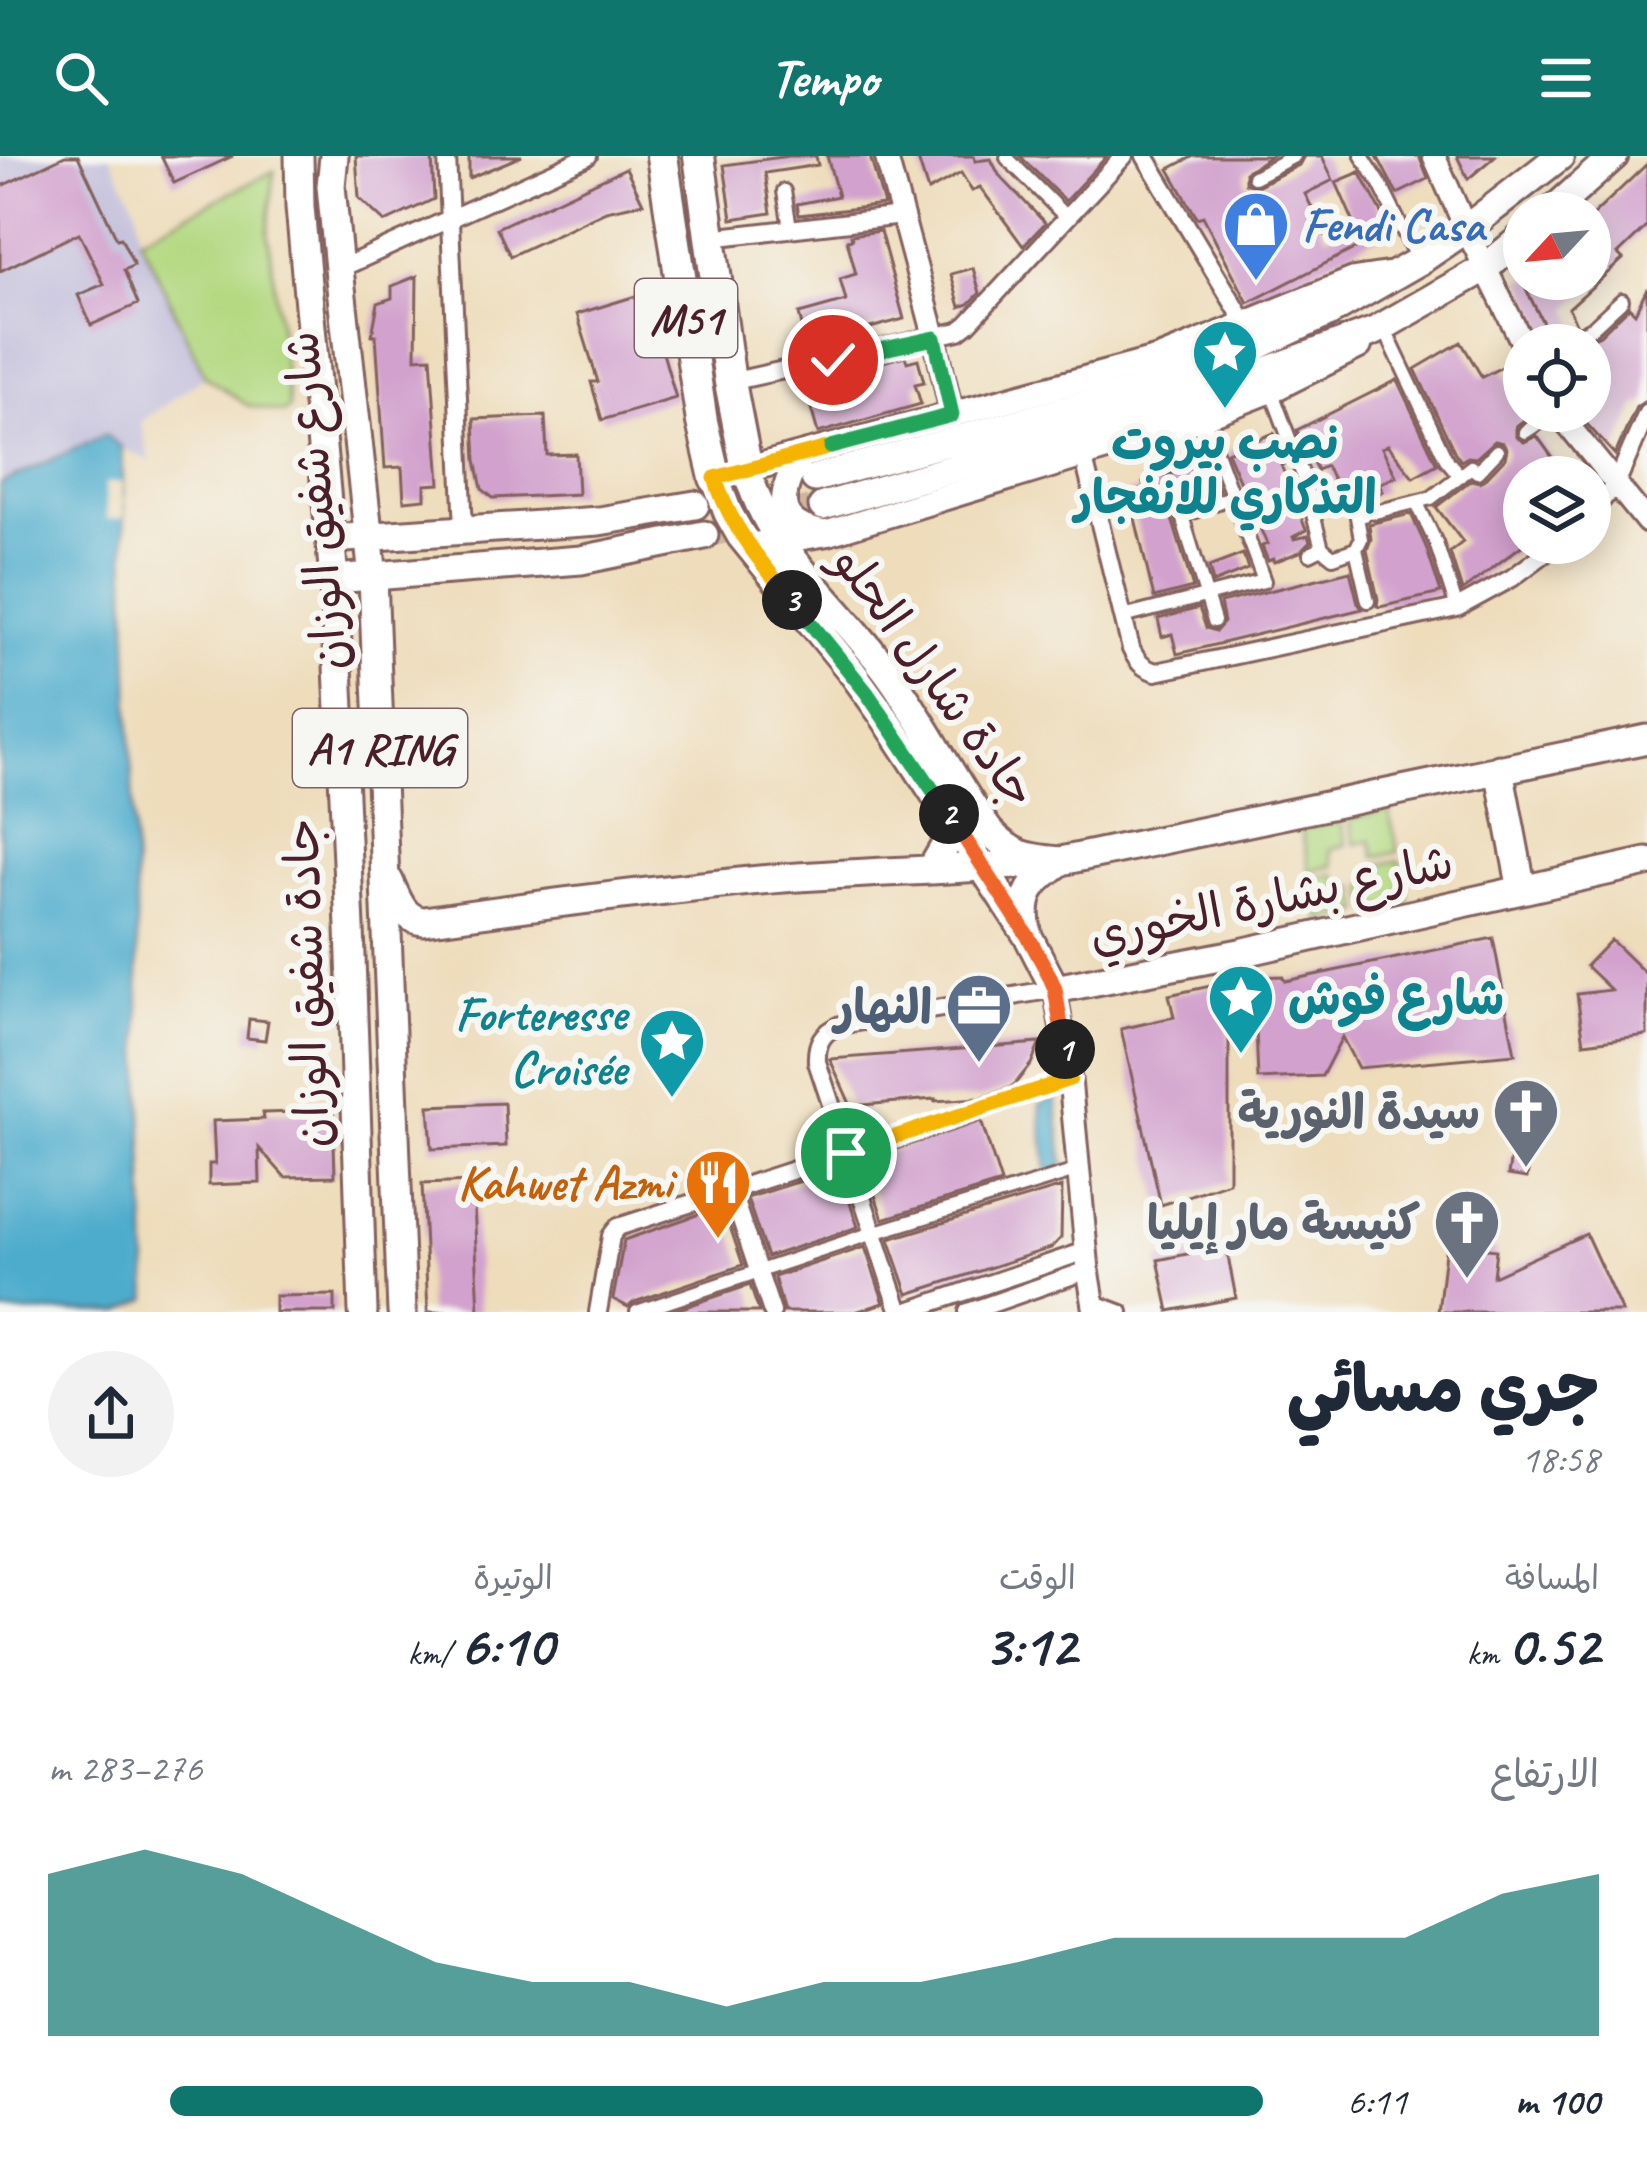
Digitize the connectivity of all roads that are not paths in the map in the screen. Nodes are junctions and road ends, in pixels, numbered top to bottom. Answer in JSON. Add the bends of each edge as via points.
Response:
{"nodes":[{"id":1,"x":299,"y":156,"type":"edge"},
{"id":2,"x":334,"y":156,"type":"edge"},
{"id":3,"x":447,"y":156,"type":"edge"},
{"id":4,"x":588,"y":156,"type":"edge"},
{"id":5,"x":662,"y":156,"type":"edge"},
{"id":6,"x":699,"y":156,"type":"edge"},
{"id":7,"x":886,"y":156,"type":"edge"},
{"id":8,"x":1124,"y":156,"type":"edge"},
{"id":9,"x":1145,"y":156,"type":"edge"},
{"id":10,"x":1294,"y":156,"type":"edge"},
{"id":11,"x":1362,"y":156,"type":"edge"},
{"id":12,"x":1434,"y":156,"type":"edge"},
{"id":13,"x":1559,"y":156,"type":"edge"},
{"id":14,"x":1614,"y":156,"type":"edge"},
{"id":15,"x":1007,"y":158,"type":"edge"},
{"id":16,"x":1254,"y":177,"type":"dead end"},
{"id":17,"x":784,"y":191,"type":"dead end"},
{"id":18,"x":1574,"y":192,"type":"edge"},
{"id":19,"x":902,"y":216,"type":"junction"},
{"id":20,"x":1067,"y":218,"type":"junction"},
{"id":21,"x":450,"y":219,"type":"junction"},
{"id":22,"x":790,"y":228,"type":"junction"},
{"id":23,"x":1466,"y":229,"type":"junction"},
{"id":24,"x":710,"y":238,"type":"junction"},
{"id":25,"x":1503,"y":253,"type":"edge"},
{"id":26,"x":1407,"y":268,"type":"junction"},
{"id":27,"x":1485,"y":268,"type":"junction"},
{"id":28,"x":339,"y":269,"type":"junction"},
{"id":29,"x":1622,"y":299,"type":"dead end"},
{"id":30,"x":1513,"y":324,"type":"edge"},
{"id":31,"x":1596,"y":324,"type":"edge"},
{"id":32,"x":1247,"y":326,"type":"junction"},
{"id":33,"x":1379,"y":329,"type":"junction"},
{"id":34,"x":935,"y":338,"type":"junction"},
{"id":35,"x":730,"y":382,"type":"junction"},
{"id":36,"x":1271,"y":390,"type":"junction"},
{"id":37,"x":1647,"y":413,"type":"edge"},
{"id":38,"x":952,"y":415,"type":"junction"},
{"id":39,"x":1203,"y":417,"type":"junction"},
{"id":40,"x":1574,"y":432,"type":"edge"},
{"id":41,"x":1497,"y":451,"type":"dead end"},
{"id":42,"x":1083,"y":455,"type":"junction"},
{"id":43,"x":746,"y":470,"type":"junction"},
{"id":44,"x":1460,"y":476,"type":"junction"},
{"id":45,"x":715,"y":478,"type":"junction"},
{"id":46,"x":1616,"y":484,"type":"junction"},
{"id":47,"x":1611,"y":490,"type":"edge"},
{"id":48,"x":817,"y":493,"type":"junction"},
{"id":49,"x":1233,"y":496,"type":"junction"},
{"id":50,"x":1417,"y":503,"type":"junction"},
{"id":51,"x":695,"y":506,"type":"tunnel mouth"},
{"id":52,"x":1647,"y":522,"type":"edge"},
{"id":53,"x":464,"y":530,"type":"junction"},
{"id":54,"x":704,"y":535,"type":"tunnel mouth"},
{"id":55,"x":370,"y":536,"type":"junction"},
{"id":56,"x":331,"y":539,"type":"junction"},
{"id":57,"x":779,"y":542,"type":"junction"},
{"id":58,"x":748,"y":546,"type":"junction"},
{"id":59,"x":1355,"y":549,"type":"junction"},
{"id":60,"x":1530,"y":564,"type":"edge"},
{"id":61,"x":373,"y":577,"type":"junction"},
{"id":62,"x":334,"y":579,"type":"junction"},
{"id":63,"x":1206,"y":597,"type":"junction"},
{"id":64,"x":1368,"y":601,"type":"dead end"},
{"id":65,"x":1457,"y":608,"type":"junction"},
{"id":66,"x":1123,"y":617,"type":"junction"},
{"id":67,"x":1214,"y":621,"type":"dead end"},
{"id":68,"x":1647,"y":739,"type":"edge"},
{"id":69,"x":1499,"y":770,"type":"junction"},
{"id":70,"x":950,"y":815,"type":"junction"},
{"id":71,"x":1061,"y":861,"type":"junction"},
{"id":72,"x":1647,"y":862,"type":"edge"},
{"id":73,"x":932,"y":868,"type":"junction"},
{"id":74,"x":983,"y":868,"type":"junction"},
{"id":75,"x":385,"y":874,"type":"junction"},
{"id":76,"x":1522,"y":890,"type":"junction"},
{"id":77,"x":1029,"y":938,"type":"junction"},
{"id":78,"x":1055,"y":989,"type":"junction"},
{"id":79,"x":1070,"y":1079,"type":"junction"},
{"id":80,"x":846,"y":1153,"type":"junction"},
{"id":81,"x":1078,"y":1170,"type":"junction"},
{"id":82,"x":731,"y":1190,"type":"junction"},
{"id":83,"x":873,"y":1233,"type":"junction"},
{"id":84,"x":1087,"y":1260,"type":"junction"},
{"id":85,"x":758,"y":1271,"type":"junction"},
{"id":86,"x":1094,"y":1307,"type":"edge"},
{"id":87,"x":990,"y":1308,"type":"edge"},
{"id":88,"x":363,"y":1312,"type":"edge"},
{"id":89,"x":402,"y":1312,"type":"edge"},
{"id":90,"x":598,"y":1312,"type":"edge"},
{"id":91,"x":638,"y":1312,"type":"edge"},
{"id":92,"x":772,"y":1312,"type":"edge"},
{"id":93,"x":903,"y":1312,"type":"edge"},
{"id":94,"x":968,"y":1312,"type":"edge"},
{"id":95,"x":1122,"y":1312,"type":"edge"}],
"edges":[{"from":1,"to":56,"type":"main road","name":"شارع شفيق الوزان","number":"A1 RING"},
{"from":2,"to":28,"type":"main road","name":"شارع شفيق الوزان","number":"A1 RING"},
{"from":3,"to":21,"type":"street"},
{"from":4,"to":21,"type":"street"},
{"from":5,"to":45,"type":"highway","name":"جادة شارل الحلو","number":"M51"},
{"from":6,"to":24,"type":"highway","name":"جادة شارل الحلو","number":"M51"},
{"from":7,"to":19,"type":"street"},
{"from":8,"to":20,"type":"street"},
{"from":9,"to":32,"type":"street"},
{"from":10,"to":16,"type":"street"},
{"from":11,"to":26,"type":"street","via":[[1380,184]]},
{"from":12,"to":23,"type":"street"},
{"from":13,"to":23,"type":"main road"},
{"from":14,"to":18,"type":"main road"},
{"from":15,"to":20,"type":"street"},
{"from":17,"to":22,"type":"street"},
{"from":19,"to":22,"type":"street"},
{"from":19,"to":34,"type":"street"},
{"from":20,"to":34,"type":"street","via":[[968,324]]},
{"from":21,"to":28,"type":"street"},
{"from":21,"to":53,"type":"street"},
{"from":22,"to":24,"type":"street"},
{"from":23,"to":26,"type":"main road"},
{"from":23,"to":27,"type":"street"},
{"from":24,"to":35,"type":"highway","name":"جادة شارل الحلو","number":"M51"},
{"from":25,"to":27,"type":"main road"},
{"from":26,"to":32,"type":"main road","via":[[1354,280]]},
{"from":26,"to":48,"type":"main road","via":[[1202,370]]},
{"from":27,"to":30,"type":"street"},
{"from":27,"to":33,"type":"main road"},
{"from":28,"to":55,"type":"main road","name":"شارع شفيق الوزان","number":"A1 RING"},
{"from":29,"to":31,"type":"street"},
{"from":32,"to":38,"type":"main road","via":[[1160,359]]},
{"from":33,"to":36,"type":"main road"},
{"from":33,"to":44,"type":"street"},
{"from":33,"to":48,"type":"main road","via":[[1175,405]]},
{"from":34,"to":35,"type":"street"},
{"from":34,"to":38,"type":"street"},
{"from":35,"to":43,"type":"highway","name":"جادة شارل الحلو","number":"M51"},
{"from":36,"to":39,"type":"main road"},
{"from":36,"to":59,"type":"street","via":[[1302,473],[1316,551],[1333,557]]},
{"from":37,"to":46,"type":"street"},
{"from":38,"to":48,"type":"main road"},
{"from":39,"to":42,"type":"main road"},
{"from":39,"to":49,"type":"street"},
{"from":40,"to":46,"type":"street"},
{"from":41,"to":44,"type":"street","via":[[1477,472],[1472,467]]},
{"from":42,"to":48,"type":"main road"},
{"from":42,"to":66,"type":"street"},
{"from":43,"to":45,"type":"main road"},
{"from":43,"to":48,"type":"main road"},
{"from":43,"to":57,"type":"main road","name":"جادة شارل الحلو"},
{"from":44,"to":50,"type":"street"},
{"from":45,"to":58,"type":"main road","name":"جادة شارل الحلو"},
{"from":46,"to":47,"type":"street"},
{"from":46,"to":52,"type":"street"},
{"from":48,"to":57,"type":"main road"},
{"from":49,"to":63,"type":"street","via":[[1182,516]]},
{"from":49,"to":63,"type":"street","via":[[1264,581]]},
{"from":50,"to":59,"type":"street","via":[[1357,517]]},
{"from":50,"to":65,"type":"street"},
{"from":51,"to":53,"type":"main road"},
{"from":53,"to":55,"type":"main road"},
{"from":54,"to":61,"type":"main road","via":[[581,560]]},
{"from":55,"to":56,"type":"main road"},
{"from":55,"to":61,"type":"main road","name":"شارع شفيق الوزان","number":"A1 RING"},
{"from":56,"to":62,"type":"main road","name":"شارع شفيق الوزان","number":"A1 RING"},
{"from":57,"to":58,"type":"main road"},
{"from":57,"to":71,"type":"main road","name":"جادة شارل الحلو","via":[[888,672],[989,831],[1029,859]]},
{"from":58,"to":70,"type":"main road","name":"جادة شارل الحلو","via":[[852,672]]},
{"from":59,"to":64,"type":"street"},
{"from":60,"to":65,"type":"street"},
{"from":61,"to":62,"type":"main road"},
{"from":61,"to":75,"type":"main road","name":"شارع شفيق الوزان","number":"A1 RING"},
{"from":62,"to":88,"type":"main road","name":"جادة شفيق الوزان","number":"A1 RING"},
{"from":63,"to":66,"type":"street"},
{"from":63,"to":67,"type":"street"},
{"from":65,"to":66,"type":"street","via":[[1156,672],[1137,662]]},
{"from":68,"to":69,"type":"main road"},
{"from":69,"to":71,"type":"main road"},
{"from":69,"to":76,"type":"main road"},
{"from":70,"to":73,"type":"main road"},
{"from":70,"to":74,"type":"main road","name":"جادة شارل الحلو"},
{"from":71,"to":74,"type":"main road"},
{"from":71,"to":77,"type":"main road","via":[[1027,894]]},
{"from":72,"to":76,"type":"main road","name":"شارع بشارة الخوري"},
{"from":73,"to":74,"type":"main road"},
{"from":73,"to":75,"type":"main road","via":[[424,921],[406,913]]},
{"from":74,"to":77,"type":"main road","name":"جادة شارل الحلو"},
{"from":75,"to":89,"type":"main road","name":"شارع شفيق الوزان","number":"A1 RING"},
{"from":76,"to":78,"type":"main road","name":"شارع بشارة الخوري"},
{"from":77,"to":78,"type":"main road","name":"جادة شارل الحلو"},
{"from":78,"to":79,"type":"street"},
{"from":78,"to":80,"type":"street","name":"شارع بشارة الخوري","via":[[831,1028],[819,1041],[817,1062]]},
{"from":79,"to":80,"type":"street"},
{"from":79,"to":81,"type":"street"},
{"from":80,"to":82,"type":"street"},
{"from":80,"to":83,"type":"street"},
{"from":81,"to":83,"type":"street"},
{"from":81,"to":84,"type":"street"},
{"from":82,"to":85,"type":"street"},
{"from":82,"to":90,"type":"street","via":[[618,1227]]},
{"from":83,"to":85,"type":"street"},
{"from":83,"to":93,"type":"street"},
{"from":84,"to":86,"type":"street"},
{"from":84,"to":87,"type":"street"},
{"from":84,"to":93,"type":"street"},
{"from":85,"to":91,"type":"street"},
{"from":85,"to":92,"type":"street"},
{"from":86,"to":95,"type":"street"},
{"from":87,"to":94,"type":"street"}]}
